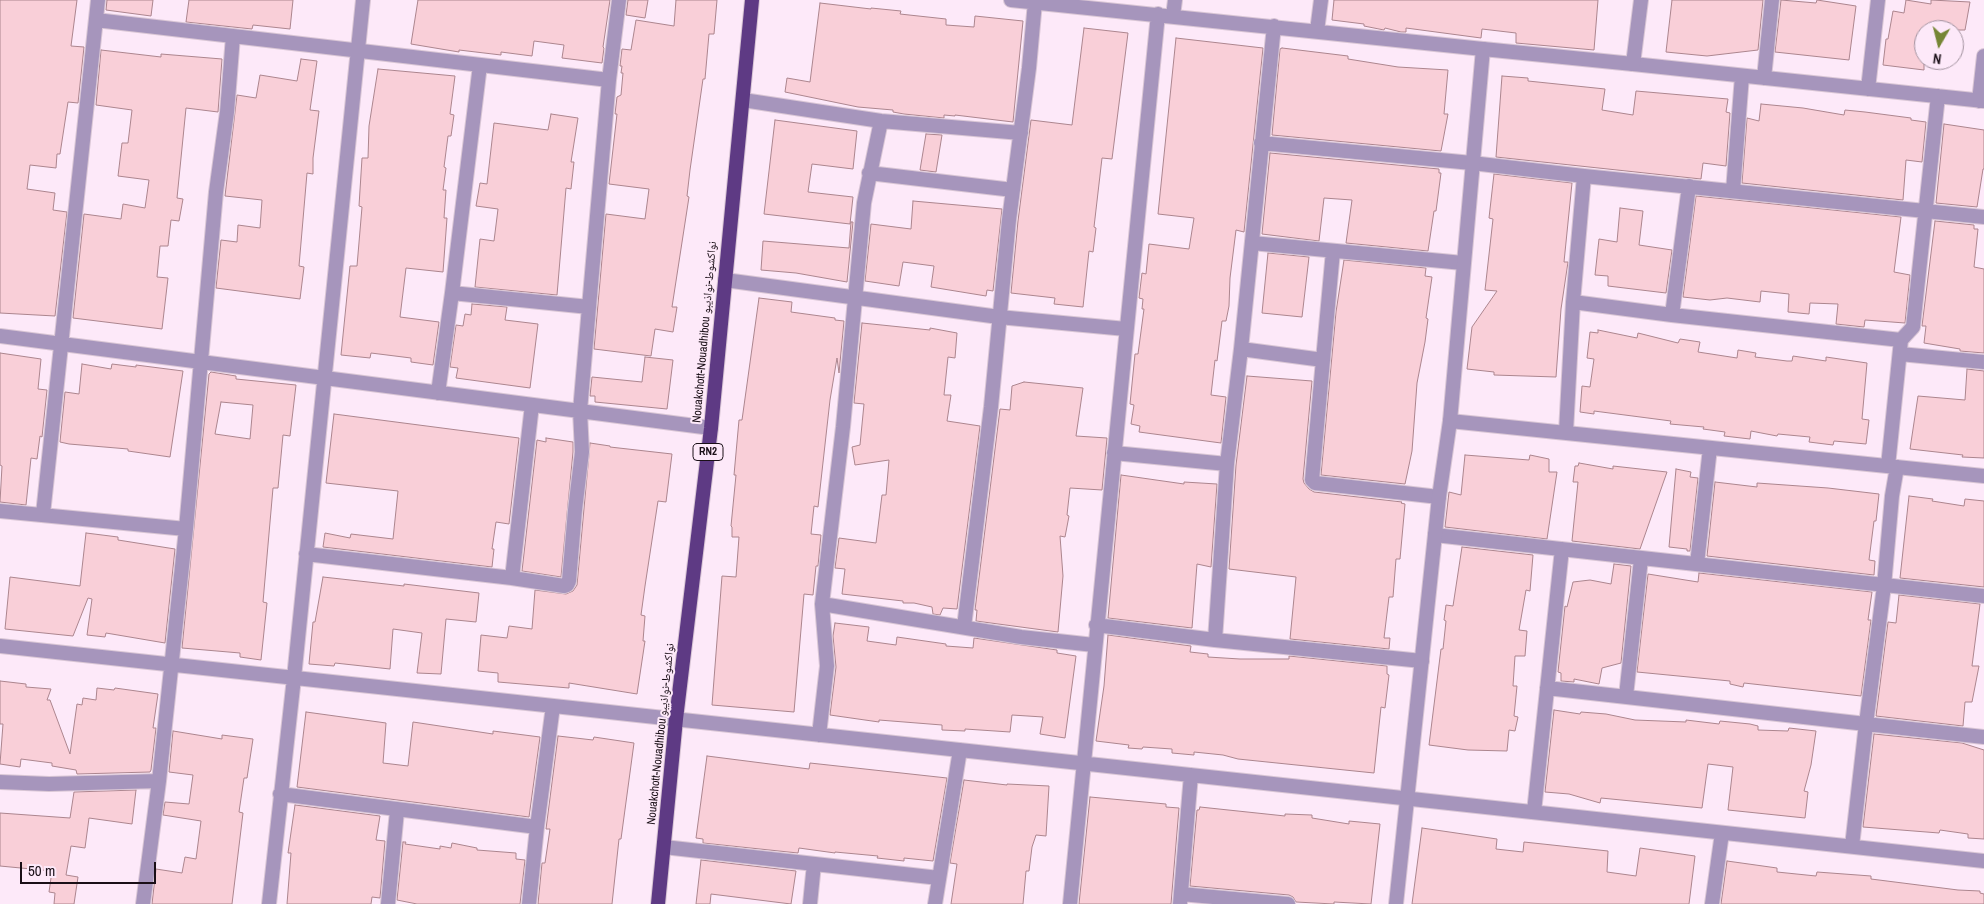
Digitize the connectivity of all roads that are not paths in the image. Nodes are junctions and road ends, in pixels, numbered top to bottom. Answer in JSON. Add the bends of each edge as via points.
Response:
{"nodes":[{"id":1,"x":98,"y":0,"type":"edge"},
{"id":2,"x":363,"y":0,"type":"edge"},
{"id":3,"x":620,"y":0,"type":"edge"},
{"id":4,"x":752,"y":0,"type":"edge"},
{"id":5,"x":1011,"y":0,"type":"edge"},
{"id":6,"x":1175,"y":0,"type":"edge"},
{"id":7,"x":1321,"y":0,"type":"edge"},
{"id":8,"x":1641,"y":0,"type":"edge"},
{"id":9,"x":1772,"y":0,"type":"edge"},
{"id":10,"x":1878,"y":0,"type":"edge"},
{"id":11,"x":1035,"y":2,"type":"junction"},
{"id":12,"x":1114,"y":5,"type":"edge"},
{"id":13,"x":1158,"y":14,"type":"junction"},
{"id":14,"x":1173,"y":16,"type":"junction"},
{"id":15,"x":96,"y":20,"type":"junction"},
{"id":16,"x":1274,"y":26,"type":"junction"},
{"id":17,"x":1317,"y":31,"type":"junction"},
{"id":18,"x":233,"y":36,"type":"junction"},
{"id":19,"x":1483,"y":49,"type":"junction"},
{"id":20,"x":357,"y":51,"type":"junction"},
{"id":21,"x":1984,"y":56,"type":"edge"},
{"id":22,"x":1633,"y":64,"type":"junction"},
{"id":23,"x":480,"y":65,"type":"junction"},
{"id":24,"x":1742,"y":76,"type":"junction"},
{"id":25,"x":1764,"y":78,"type":"junction"},
{"id":26,"x":609,"y":80,"type":"junction"},
{"id":27,"x":1868,"y":89,"type":"junction"},
{"id":28,"x":1938,"y":96,"type":"junction"},
{"id":29,"x":744,"y":100,"type":"junction"},
{"id":30,"x":1981,"y":101,"type":"edge"},
{"id":31,"x":881,"y":121,"type":"junction"},
{"id":32,"x":1021,"y":133,"type":"junction"},
{"id":33,"x":1261,"y":143,"type":"junction"},
{"id":34,"x":1472,"y":163,"type":"junction"},
{"id":35,"x":869,"y":173,"type":"junction"},
{"id":36,"x":1584,"y":176,"type":"junction"},
{"id":37,"x":1689,"y":186,"type":"junction"},
{"id":38,"x":1013,"y":190,"type":"junction"},
{"id":39,"x":1733,"y":191,"type":"junction"},
{"id":40,"x":1926,"y":211,"type":"junction"},
{"id":41,"x":1984,"y":218,"type":"edge"},
{"id":42,"x":1252,"y":243,"type":"junction"},
{"id":43,"x":1333,"y":251,"type":"junction"},
{"id":44,"x":1463,"y":263,"type":"junction"},
{"id":45,"x":725,"y":280,"type":"junction"},
{"id":46,"x":452,"y":293,"type":"junction"},
{"id":47,"x":856,"y":298,"type":"junction"},
{"id":48,"x":1573,"y":302,"type":"junction"},
{"id":49,"x":589,"y":307,"type":"junction"},
{"id":50,"x":1672,"y":315,"type":"junction"},
{"id":51,"x":1000,"y":317,"type":"junction"},
{"id":52,"x":1126,"y":329,"type":"junction"},
{"id":53,"x":0,"y":336,"type":"edge"},
{"id":54,"x":60,"y":344,"type":"junction"},
{"id":55,"x":1900,"y":347,"type":"junction"},
{"id":56,"x":1241,"y":349,"type":"junction"},
{"id":57,"x":1323,"y":360,"type":"junction"},
{"id":58,"x":202,"y":362,"type":"junction"},
{"id":59,"x":1984,"y":362,"type":"edge"},
{"id":60,"x":323,"y":378,"type":"junction"},
{"id":61,"x":438,"y":393,"type":"junction"},
{"id":62,"x":532,"y":405,"type":"junction"},
{"id":63,"x":580,"y":411,"type":"junction"},
{"id":64,"x":1450,"y":421,"type":"junction"},
{"id":65,"x":711,"y":428,"type":"junction"},
{"id":66,"x":1566,"y":432,"type":"junction"},
{"id":67,"x":1710,"y":448,"type":"junction"},
{"id":68,"x":1114,"y":453,"type":"junction"},
{"id":69,"x":1227,"y":464,"type":"junction"},
{"id":70,"x":1892,"y":467,"type":"junction"},
{"id":71,"x":1984,"y":476,"type":"edge"},
{"id":72,"x":1439,"y":497,"type":"junction"},
{"id":73,"x":0,"y":510,"type":"edge"},
{"id":74,"x":43,"y":514,"type":"junction"},
{"id":75,"x":186,"y":529,"type":"junction"},
{"id":76,"x":1435,"y":535,"type":"junction"},
{"id":77,"x":1562,"y":549,"type":"junction"},
{"id":78,"x":306,"y":554,"type":"junction"},
{"id":79,"x":1641,"y":559,"type":"junction"},
{"id":80,"x":1697,"y":564,"type":"junction"},
{"id":81,"x":512,"y":578,"type":"junction"},
{"id":82,"x":1884,"y":586,"type":"junction"},
{"id":83,"x":1984,"y":596,"type":"edge"},
{"id":84,"x":822,"y":604,"type":"junction"},
{"id":85,"x":1096,"y":625,"type":"junction"},
{"id":86,"x":964,"y":627,"type":"junction"},
{"id":87,"x":1215,"y":640,"type":"junction"},
{"id":88,"x":1094,"y":645,"type":"junction"},
{"id":89,"x":0,"y":646,"type":"edge"},
{"id":90,"x":1422,"y":662,"type":"junction"},
{"id":91,"x":171,"y":665,"type":"junction"},
{"id":92,"x":294,"y":678,"type":"junction"},
{"id":93,"x":1547,"y":688,"type":"junction"},
{"id":94,"x":1626,"y":696,"type":"junction"},
{"id":95,"x":553,"y":706,"type":"junction"},
{"id":96,"x":676,"y":719,"type":"junction"},
{"id":97,"x":1866,"y":724,"type":"junction"},
{"id":98,"x":819,"y":735,"type":"junction"},
{"id":99,"x":1984,"y":737,"type":"edge"},
{"id":100,"x":960,"y":750,"type":"junction"},
{"id":101,"x":1083,"y":763,"type":"junction"},
{"id":102,"x":1191,"y":775,"type":"junction"},
{"id":103,"x":159,"y":781,"type":"junction"},
{"id":104,"x":0,"y":782,"type":"edge"},
{"id":105,"x":280,"y":794,"type":"junction"},
{"id":106,"x":1407,"y":798,"type":"junction"},
{"id":107,"x":397,"y":811,"type":"junction"},
{"id":108,"x":1534,"y":812,"type":"junction"},
{"id":109,"x":536,"y":827,"type":"junction"},
{"id":110,"x":1722,"y":832,"type":"junction"},
{"id":111,"x":1852,"y":846,"type":"junction"},
{"id":112,"x":664,"y":847,"type":"junction"},
{"id":113,"x":1984,"y":861,"type":"edge"},
{"id":114,"x":814,"y":864,"type":"junction"},
{"id":115,"x":939,"y":878,"type":"junction"},
{"id":116,"x":1180,"y":899,"type":"edge"},
{"id":117,"x":143,"y":904,"type":"edge"},
{"id":118,"x":269,"y":904,"type":"edge"},
{"id":119,"x":388,"y":904,"type":"edge"},
{"id":120,"x":529,"y":904,"type":"edge"},
{"id":121,"x":658,"y":904,"type":"edge"},
{"id":122,"x":810,"y":904,"type":"edge"},
{"id":123,"x":935,"y":904,"type":"edge"},
{"id":124,"x":1070,"y":904,"type":"edge"},
{"id":125,"x":1288,"y":904,"type":"edge"},
{"id":126,"x":1396,"y":904,"type":"edge"},
{"id":127,"x":1712,"y":904,"type":"edge"}],
"edges":[{"from":1,"to":15,"type":"street"},
{"from":2,"to":20,"type":"street"},
{"from":3,"to":26,"type":"street"},
{"from":4,"to":29,"type":"highway","name":"Nouakchott-Nouadhibou نواكشوط-نواذيبو","number":"RN2"},
{"from":5,"to":11,"type":"street"},
{"from":6,"to":14,"type":"street"},
{"from":7,"to":17,"type":"street"},
{"from":8,"to":22,"type":"street"},
{"from":9,"to":25,"type":"street"},
{"from":10,"to":27,"type":"street"},
{"from":11,"to":12,"type":"street"},
{"from":11,"to":32,"type":"street"},
{"from":12,"to":13,"type":"street"},
{"from":13,"to":14,"type":"street"},
{"from":13,"to":52,"type":"street"},
{"from":14,"to":16,"type":"street"},
{"from":15,"to":18,"type":"street"},
{"from":15,"to":54,"type":"street"},
{"from":16,"to":17,"type":"street"},
{"from":16,"to":33,"type":"street"},
{"from":17,"to":19,"type":"street"},
{"from":18,"to":20,"type":"street"},
{"from":18,"to":58,"type":"street"},
{"from":19,"to":22,"type":"street"},
{"from":19,"to":34,"type":"street"},
{"from":20,"to":23,"type":"street"},
{"from":20,"to":60,"type":"street"},
{"from":21,"to":30,"type":"street"},
{"from":22,"to":24,"type":"street"},
{"from":23,"to":26,"type":"street"},
{"from":23,"to":46,"type":"street"},
{"from":24,"to":25,"type":"street"},
{"from":24,"to":39,"type":"street"},
{"from":25,"to":27,"type":"street"},
{"from":26,"to":49,"type":"street"},
{"from":27,"to":28,"type":"street"},
{"from":28,"to":30,"type":"street"},
{"from":28,"to":40,"type":"street"},
{"from":29,"to":31,"type":"street"},
{"from":29,"to":45,"type":"highway","name":"Nouakchott-Nouadhibou نواكشوط-نواذيبو","number":"RN2"},
{"from":31,"to":32,"type":"street"},
{"from":31,"to":35,"type":"street"},
{"from":32,"to":38,"type":"street"},
{"from":33,"to":34,"type":"street"},
{"from":33,"to":42,"type":"street"},
{"from":34,"to":36,"type":"street"},
{"from":34,"to":44,"type":"street"},
{"from":35,"to":38,"type":"street"},
{"from":35,"to":47,"type":"street"},
{"from":36,"to":37,"type":"street"},
{"from":36,"to":48,"type":"street"},
{"from":37,"to":39,"type":"street"},
{"from":37,"to":50,"type":"street"},
{"from":38,"to":51,"type":"street"},
{"from":39,"to":40,"type":"street"},
{"from":40,"to":41,"type":"street"},
{"from":40,"to":55,"type":"street","via":[[1913,327]]},
{"from":42,"to":43,"type":"street"},
{"from":42,"to":56,"type":"street"},
{"from":43,"to":44,"type":"street"},
{"from":43,"to":57,"type":"street"},
{"from":44,"to":64,"type":"street"},
{"from":45,"to":47,"type":"street"},
{"from":45,"to":65,"type":"highway","name":"Nouakchott-Nouadhibou نواكشوط-نواذيبو","number":"RN2"},
{"from":46,"to":49,"type":"street"},
{"from":46,"to":61,"type":"street"},
{"from":47,"to":51,"type":"street"},
{"from":47,"to":84,"type":"street"},
{"from":48,"to":50,"type":"street"},
{"from":48,"to":66,"type":"street"},
{"from":49,"to":63,"type":"street"},
{"from":50,"to":55,"type":"street"},
{"from":51,"to":52,"type":"street"},
{"from":51,"to":86,"type":"street"},
{"from":52,"to":68,"type":"street"},
{"from":53,"to":54,"type":"street"},
{"from":54,"to":58,"type":"street"},
{"from":54,"to":74,"type":"street"},
{"from":55,"to":59,"type":"street"},
{"from":55,"to":70,"type":"street"},
{"from":56,"to":57,"type":"street"},
{"from":56,"to":69,"type":"street"},
{"from":57,"to":72,"type":"street","via":[[1313,481]]},
{"from":58,"to":60,"type":"street"},
{"from":58,"to":75,"type":"street"},
{"from":60,"to":61,"type":"street"},
{"from":60,"to":78,"type":"street"},
{"from":61,"to":62,"type":"street"},
{"from":62,"to":63,"type":"street"},
{"from":62,"to":81,"type":"street"},
{"from":63,"to":65,"type":"street"},
{"from":63,"to":81,"type":"street","via":[[582,452],[569,581],[564,586]]},
{"from":64,"to":66,"type":"street"},
{"from":64,"to":72,"type":"street"},
{"from":65,"to":96,"type":"highway","name":"Nouakchott-Nouadhibou نواكشوط-نواذيبو","number":"RN2"},
{"from":66,"to":67,"type":"street"},
{"from":67,"to":70,"type":"street"},
{"from":67,"to":80,"type":"street"},
{"from":68,"to":69,"type":"street"},
{"from":68,"to":85,"type":"street"},
{"from":69,"to":87,"type":"street"},
{"from":70,"to":71,"type":"street"},
{"from":70,"to":82,"type":"street"},
{"from":72,"to":76,"type":"street"},
{"from":73,"to":74,"type":"street"},
{"from":74,"to":75,"type":"street"},
{"from":75,"to":91,"type":"street"},
{"from":76,"to":77,"type":"street"},
{"from":76,"to":90,"type":"street"},
{"from":77,"to":79,"type":"street"},
{"from":77,"to":93,"type":"street"},
{"from":78,"to":81,"type":"street"},
{"from":78,"to":92,"type":"street"},
{"from":79,"to":80,"type":"street"},
{"from":79,"to":94,"type":"street"},
{"from":80,"to":82,"type":"street"},
{"from":82,"to":83,"type":"street"},
{"from":82,"to":97,"type":"street"},
{"from":84,"to":86,"type":"street"},
{"from":84,"to":98,"type":"street","via":[[828,666]]},
{"from":85,"to":87,"type":"street"},
{"from":85,"to":88,"type":"street"},
{"from":86,"to":88,"type":"street"},
{"from":87,"to":90,"type":"street"},
{"from":88,"to":101,"type":"street"},
{"from":89,"to":91,"type":"street"},
{"from":90,"to":106,"type":"street"},
{"from":91,"to":92,"type":"street"},
{"from":91,"to":103,"type":"street"},
{"from":92,"to":95,"type":"street"},
{"from":92,"to":105,"type":"street"},
{"from":93,"to":94,"type":"street"},
{"from":93,"to":108,"type":"street"},
{"from":94,"to":97,"type":"street"},
{"from":95,"to":96,"type":"street"},
{"from":95,"to":109,"type":"street"},
{"from":96,"to":98,"type":"street"},
{"from":96,"to":112,"type":"highway","name":"Nouakchott-Nouadhibou نواكشوط-نواذيبو","number":"RN2"},
{"from":97,"to":99,"type":"street"},
{"from":97,"to":111,"type":"street"},
{"from":98,"to":100,"type":"street"},
{"from":100,"to":101,"type":"street"},
{"from":100,"to":115,"type":"street"},
{"from":101,"to":102,"type":"street"},
{"from":101,"to":124,"type":"street"},
{"from":102,"to":106,"type":"street"},
{"from":102,"to":116,"type":"street"},
{"from":103,"to":104,"type":"street"},
{"from":103,"to":117,"type":"street"},
{"from":105,"to":107,"type":"street"},
{"from":105,"to":118,"type":"street"},
{"from":106,"to":108,"type":"street"},
{"from":106,"to":126,"type":"street"},
{"from":107,"to":109,"type":"street"},
{"from":107,"to":119,"type":"street"},
{"from":108,"to":110,"type":"street"},
{"from":109,"to":120,"type":"street"},
{"from":110,"to":111,"type":"street"},
{"from":110,"to":127,"type":"street"},
{"from":111,"to":113,"type":"street"},
{"from":112,"to":114,"type":"street"},
{"from":112,"to":121,"type":"highway","name":"Nouakchott-Nouadhibou نواكشوط-نواذيبو","number":"RN2"},
{"from":114,"to":115,"type":"street"},
{"from":114,"to":122,"type":"street"},
{"from":115,"to":123,"type":"street"},
{"from":116,"to":125,"type":"street"}]}
